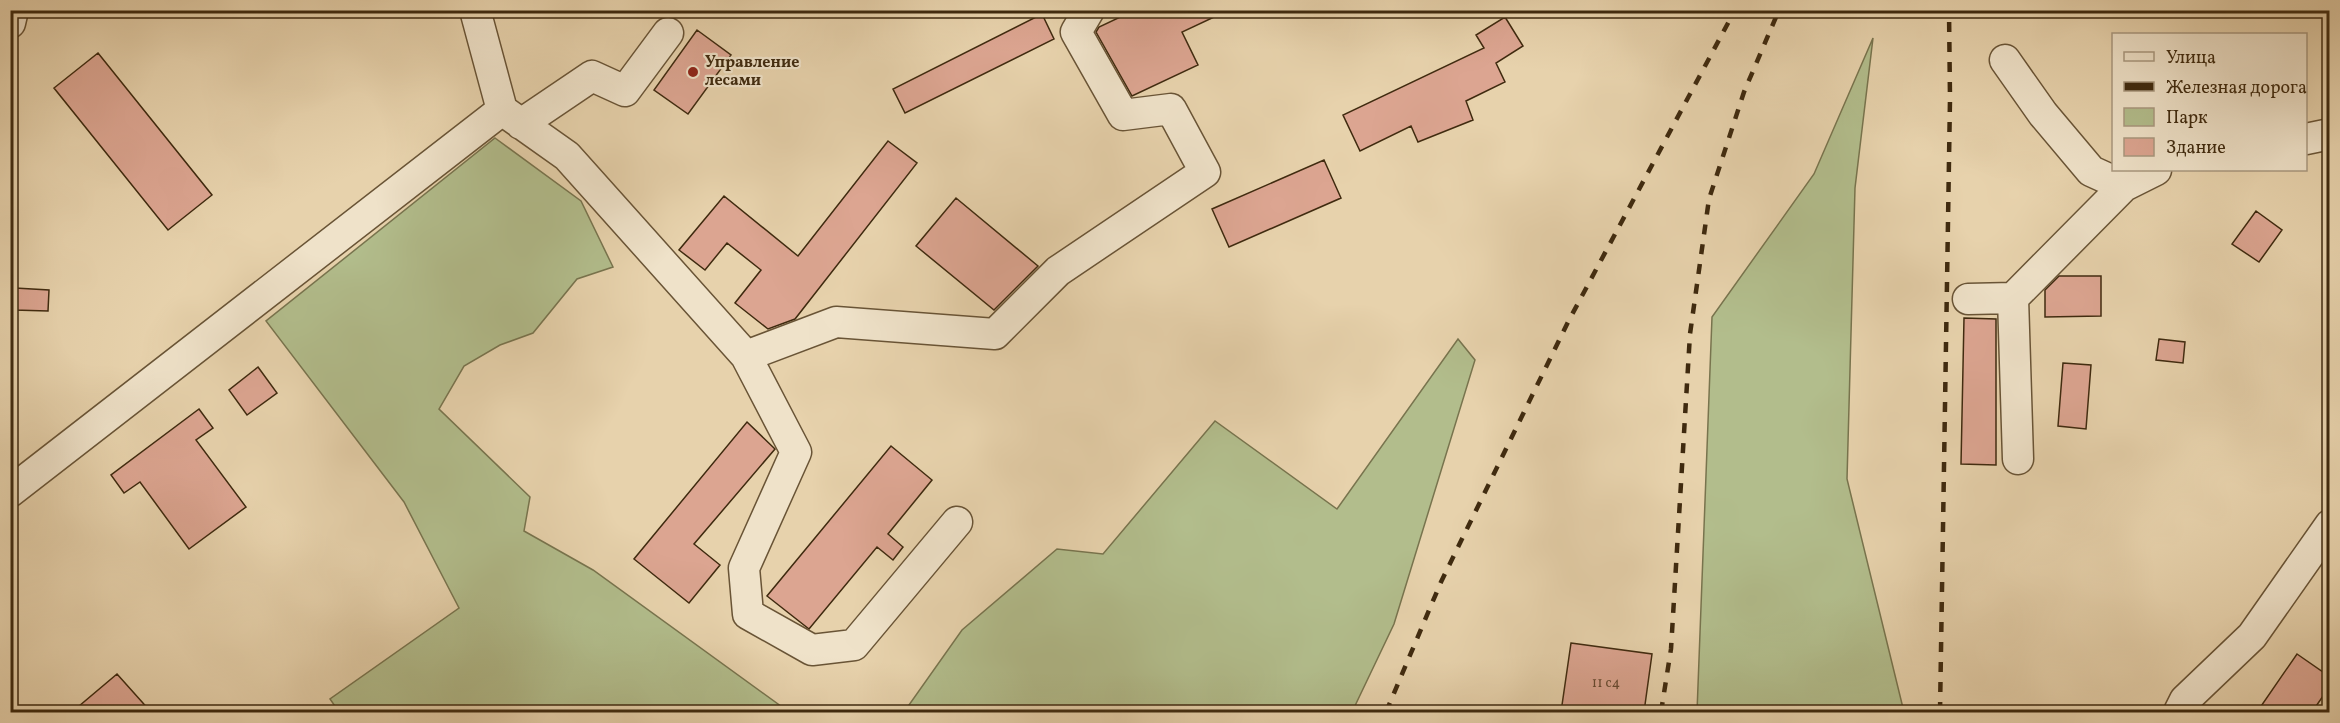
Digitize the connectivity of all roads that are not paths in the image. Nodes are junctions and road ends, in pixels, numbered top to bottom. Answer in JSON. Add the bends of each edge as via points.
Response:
{"nodes":[{"id":1,"x":13,"y":10,"type":"edge"},
{"id":2,"x":475,"y":10,"type":"edge"},
{"id":3,"x":1089,"y":10,"type":"edge"},
{"id":4,"x":10,"y":23,"type":"edge"},
{"id":5,"x":668,"y":33,"type":"dead end"},
{"id":6,"x":2004,"y":60,"type":"dead end"},
{"id":7,"x":511,"y":117,"type":"junction"},
{"id":8,"x":2330,"y":134,"type":"edge"},
{"id":9,"x":2307,"y":139,"type":"edge"},
{"id":10,"x":2154,"y":171,"type":"edge"},
{"id":11,"x":2124,"y":186,"type":"junction"},
{"id":12,"x":2013,"y":298,"type":"junction"},
{"id":13,"x":1968,"y":299,"type":"dead end"},
{"id":14,"x":746,"y":356,"type":"junction"},
{"id":15,"x":2018,"y":459,"type":"dead end"},
{"id":16,"x":16,"y":478,"type":"edge"},
{"id":17,"x":957,"y":522,"type":"dead end"},
{"id":18,"x":2330,"y":525,"type":"edge"},
{"id":19,"x":2179,"y":712,"type":"edge"}],
"edges":[{"from":1,"to":4,"type":"lane"},
{"from":2,"to":7,"type":"lane"},
{"from":3,"to":14,"type":"lane","via":[[1077,32],[1124,115],[1171,109],[1205,172],[1058,271],[995,334],[836,322]]},
{"from":5,"to":7,"type":"lane","via":[[625,91],[592,76]]},
{"from":6,"to":11,"type":"lane","via":[[2091,171]]},
{"from":7,"to":14,"type":"lane","via":[[567,156]]},
{"from":7,"to":16,"type":"lane"},
{"from":8,"to":9,"type":"lane"},
{"from":10,"to":11,"type":"lane"},
{"from":11,"to":12,"type":"lane"},
{"from":12,"to":13,"type":"lane"},
{"from":12,"to":15,"type":"lane"},
{"from":14,"to":17,"type":"lane","via":[[796,452],[744,568],[748,614],[812,650],[854,645]]},
{"from":18,"to":19,"type":"lane","via":[[2252,636],[2185,700]]}]}
